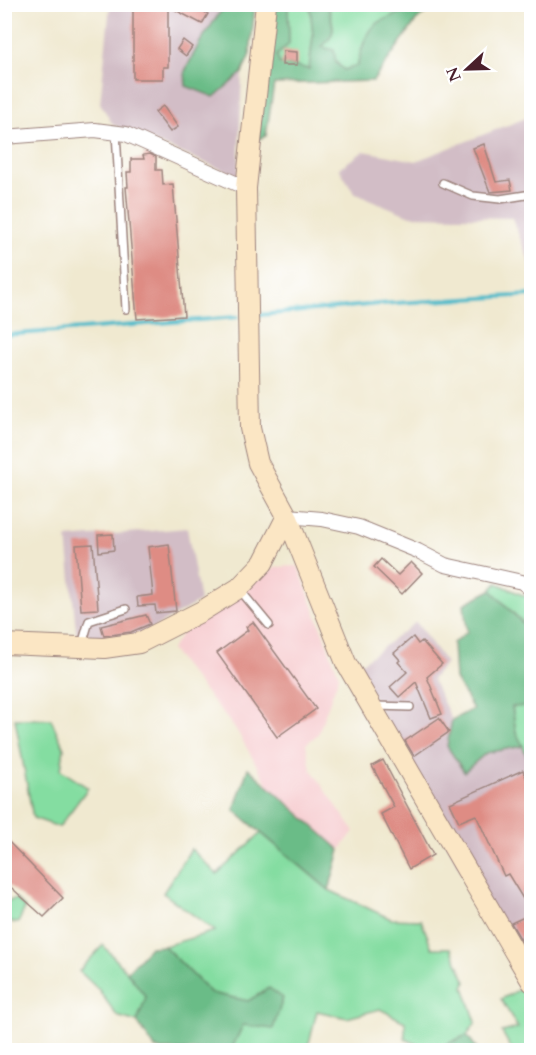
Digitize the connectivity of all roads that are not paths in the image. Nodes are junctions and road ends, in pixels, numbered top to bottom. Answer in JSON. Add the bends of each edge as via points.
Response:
{"nodes":[{"id":1,"x":266,"y":4,"type":"edge"},
{"id":2,"x":116,"y":132,"type":"junction"},
{"id":3,"x":4,"y":136,"type":"edge"},
{"id":4,"x":443,"y":183,"type":"dead end"},
{"id":5,"x":246,"y":188,"type":"junction"},
{"id":6,"x":531,"y":194,"type":"edge"},
{"id":7,"x":126,"y":309,"type":"dead end"},
{"id":8,"x":287,"y":516,"type":"junction"},
{"id":9,"x":239,"y":588,"type":"junction"},
{"id":10,"x":531,"y":590,"type":"edge"},
{"id":11,"x":126,"y":609,"type":"dead end"},
{"id":12,"x":268,"y":625,"type":"dead end"},
{"id":13,"x":4,"y":644,"type":"edge"},
{"id":14,"x":81,"y":647,"type":"junction"},
{"id":15,"x":369,"y":706,"type":"junction"},
{"id":16,"x":410,"y":708,"type":"dead end"},
{"id":17,"x":531,"y":982,"type":"edge"}],
"edges":[{"from":1,"to":5,"type":"street"},
{"from":2,"to":3,"type":"street"},
{"from":2,"to":5,"type":"street"},
{"from":2,"to":7,"type":"lane"},
{"from":4,"to":6,"type":"lane","via":[[473,196],[500,199]]},
{"from":5,"to":8,"type":"street","via":[[250,428],[258,463]]},
{"from":8,"to":9,"type":"street","via":[[263,563]]},
{"from":8,"to":10,"type":"street","via":[[359,527],[445,565],[522,582]]},
{"from":8,"to":15,"type":"street","via":[[346,663]]},
{"from":9,"to":12,"type":"lane"},
{"from":9,"to":14,"type":"street","via":[[140,643]]},
{"from":11,"to":14,"type":"lane","via":[[89,621]]},
{"from":13,"to":14,"type":"street"},
{"from":15,"to":16,"type":"lane"},
{"from":15,"to":17,"type":"street"}]}
